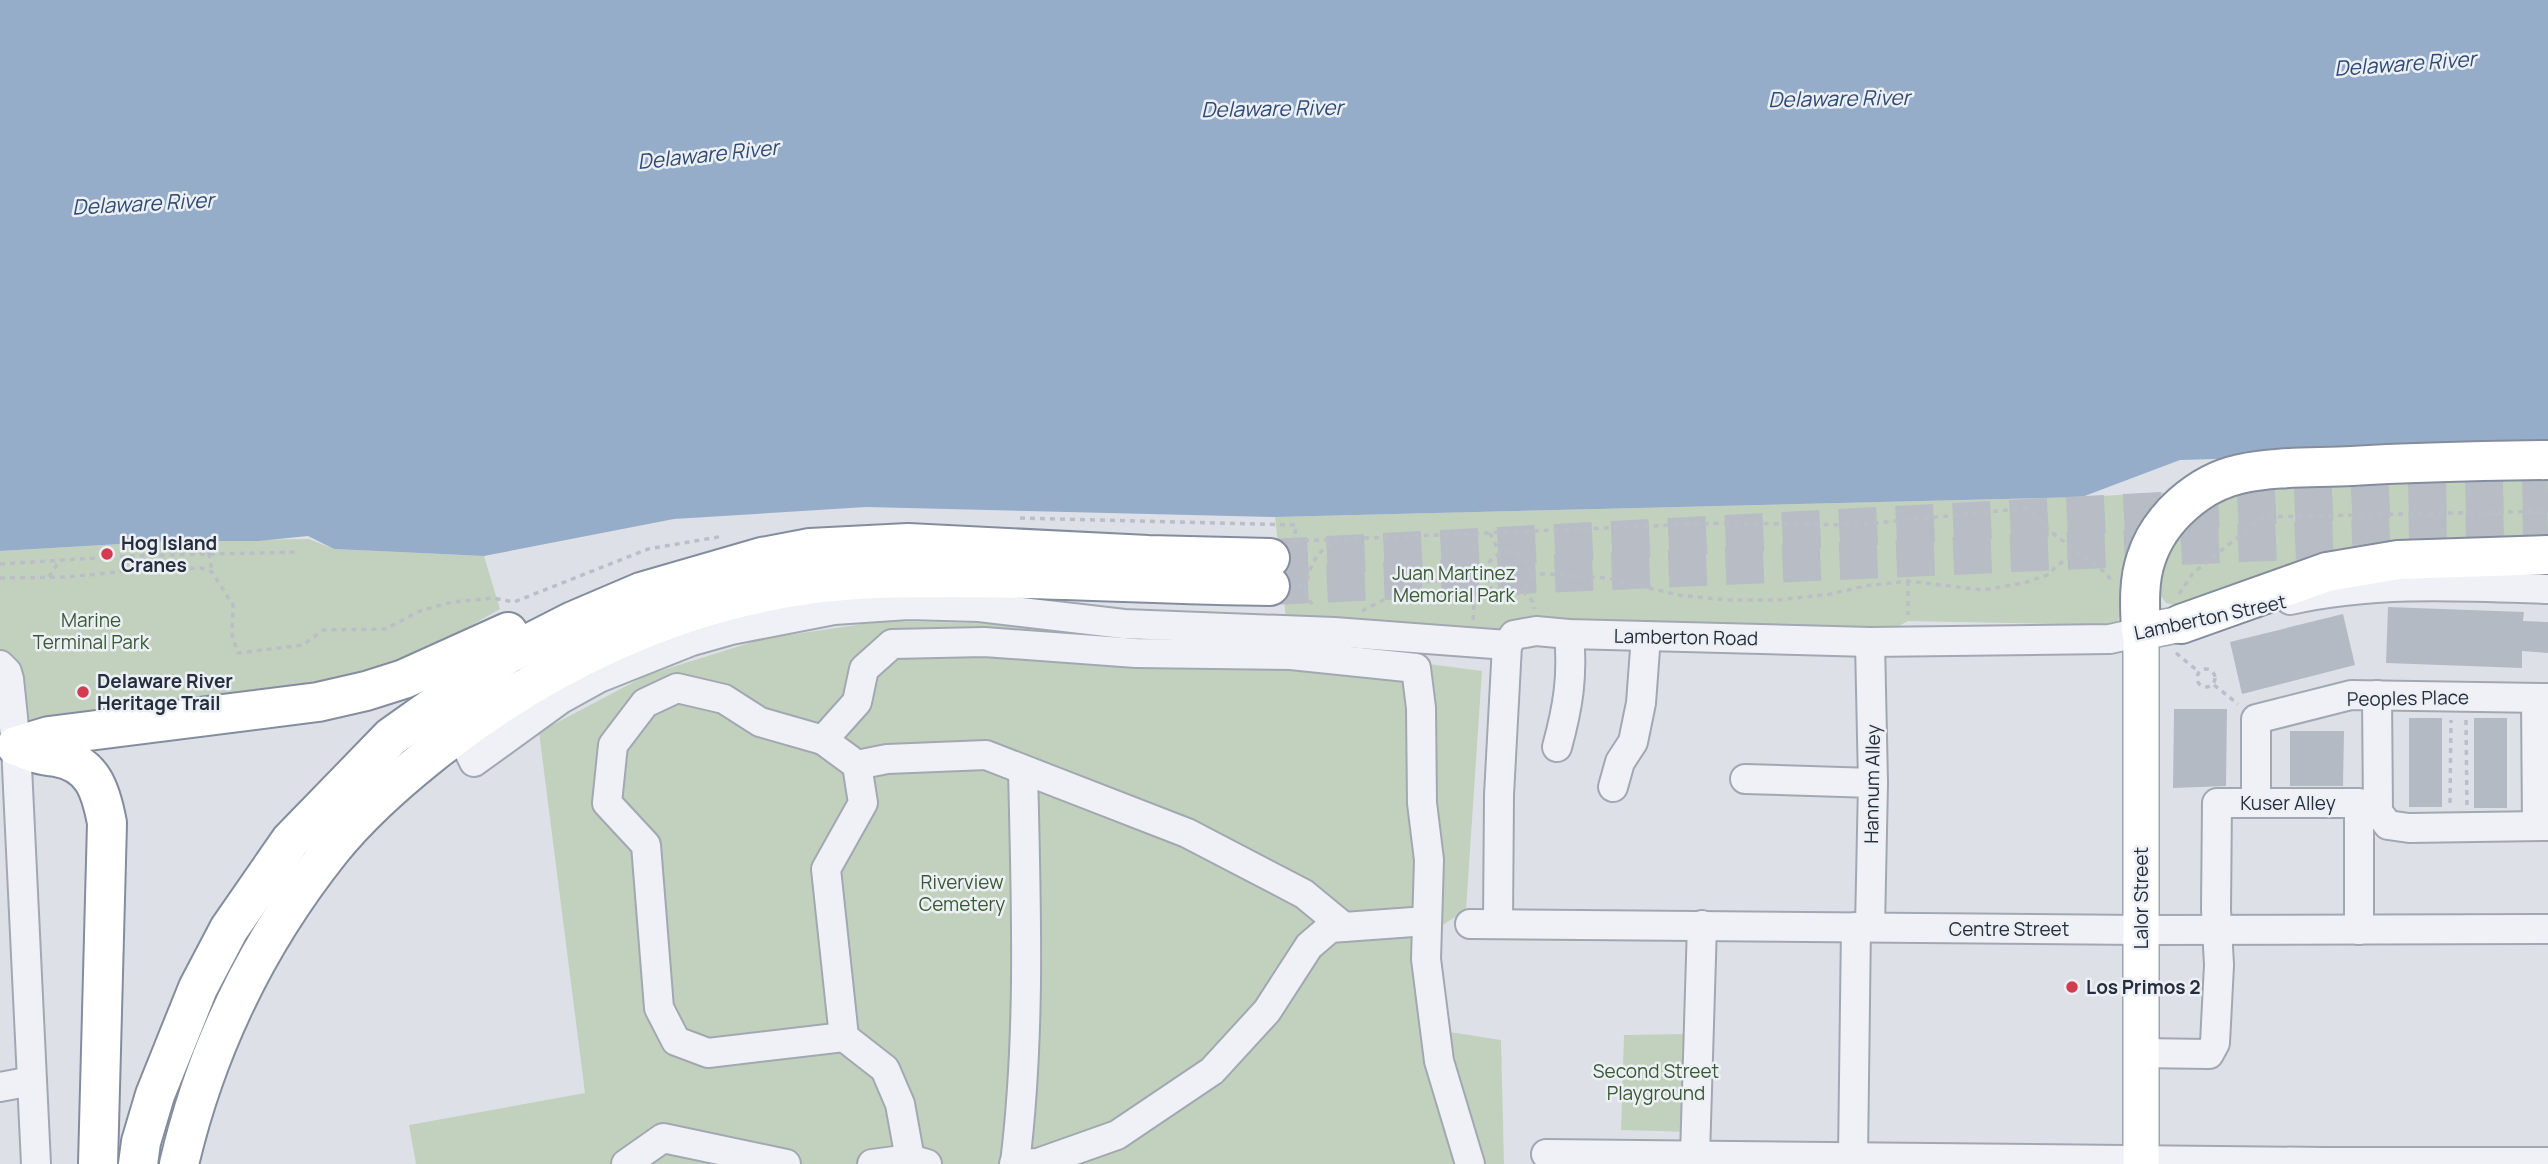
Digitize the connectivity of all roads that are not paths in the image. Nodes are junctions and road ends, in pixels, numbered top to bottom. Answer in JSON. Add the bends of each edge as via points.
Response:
{"nodes":[{"id":1,"x":2548,"y":460,"type":"edge"},
{"id":2,"x":2548,"y":555,"type":"edge"},
{"id":3,"x":2548,"y":589,"type":"edge"},
{"id":4,"x":641,"y":592,"type":"junction"},
{"id":5,"x":2168,"y":626,"type":"junction"},
{"id":6,"x":1569,"y":634,"type":"junction"},
{"id":7,"x":1646,"y":636,"type":"junction"},
{"id":8,"x":1870,"y":642,"type":"junction"},
{"id":9,"x":1507,"y":645,"type":"junction"},
{"id":10,"x":3,"y":683,"type":"edge"},
{"id":11,"x":2377,"y":695,"type":"junction"},
{"id":12,"x":2542,"y":698,"type":"edge"},
{"id":13,"x":459,"y":732,"type":"junction"},
{"id":14,"x":823,"y":740,"type":"junction"},
{"id":15,"x":8,"y":746,"type":"edge"},
{"id":16,"x":1557,"y":747,"type":"dead end"},
{"id":17,"x":857,"y":765,"type":"junction"},
{"id":18,"x":1023,"y":770,"type":"junction"},
{"id":19,"x":1745,"y":779,"type":"dead end"},
{"id":20,"x":1873,"y":783,"type":"junction"},
{"id":21,"x":1613,"y":787,"type":"dead end"},
{"id":22,"x":2256,"y":788,"type":"dead end"},
{"id":23,"x":2542,"y":826,"type":"edge"},
{"id":24,"x":1427,"y":921,"type":"junction"},
{"id":25,"x":1498,"y":923,"type":"junction"},
{"id":26,"x":1470,"y":924,"type":"dead end"},
{"id":27,"x":1702,"y":925,"type":"junction"},
{"id":28,"x":1344,"y":927,"type":"junction"},
{"id":29,"x":1863,"y":927,"type":"junction"},
{"id":30,"x":2216,"y":928,"type":"junction"},
{"id":31,"x":2548,"y":929,"type":"edge"},
{"id":32,"x":2141,"y":930,"type":"junction"},
{"id":33,"x":2359,"y":930,"type":"junction"},
{"id":34,"x":844,"y":1037,"type":"junction"},
{"id":35,"x":2140,"y":1053,"type":"junction"},
{"id":36,"x":32,"y":1082,"type":"junction"},
{"id":37,"x":0,"y":1087,"type":"edge"},
{"id":38,"x":1546,"y":1154,"type":"dead end"},
{"id":39,"x":1695,"y":1156,"type":"junction"},
{"id":40,"x":1853,"y":1157,"type":"junction"},
{"id":41,"x":918,"y":1161,"type":"edge"},
{"id":42,"x":2141,"y":1162,"type":"edge"},
{"id":43,"x":2548,"y":1162,"type":"edge"},
{"id":44,"x":1014,"y":1163,"type":"edge"},
{"id":45,"x":2324,"y":1163,"type":"edge"},
{"id":46,"x":36,"y":1164,"type":"edge"},
{"id":47,"x":97,"y":1164,"type":"edge"},
{"id":48,"x":138,"y":1164,"type":"edge"},
{"id":49,"x":179,"y":1164,"type":"edge"},
{"id":50,"x":626,"y":1164,"type":"edge"},
{"id":51,"x":786,"y":1164,"type":"edge"},
{"id":52,"x":872,"y":1164,"type":"edge"},
{"id":53,"x":1469,"y":1164,"type":"edge"}],
"edges":[{"from":1,"to":5,"type":"highway","via":[[2259,470],[2217,481],[2169,515],[2146,558],[2140,597]]},
{"from":2,"to":5,"type":"highway","via":[[2398,560],[2327,572]]},
{"from":3,"to":5,"type":"street","name":"Lamberton Street","via":[[2424,584],[2370,588],[2319,593]]},
{"from":4,"to":13,"type":"highway","via":[[762,557],[850,545],[908,543],[1149,555],[1288,567],[1147,584],[882,578],[751,595],[660,622],[590,651]]},
{"from":4,"to":15,"type":"highway","via":[[567,603],[404,679],[366,691],[318,702],[49,736]]},
{"from":4,"to":48,"type":"highway","via":[[508,654],[466,682],[391,737],[290,841],[229,929],[198,988],[155,1095]]},
{"from":5,"to":8,"type":"street","name":"Lamberton Street","via":[[2110,639]]},
{"from":5,"to":32,"type":"main road","name":"Lalor Street"},
{"from":6,"to":7,"type":"street","name":"Lamberton Road"},
{"from":6,"to":9,"type":"street","name":"Lamberton Road","via":[[1536,631],[1514,635]]},
{"from":6,"to":16,"type":"street","via":[[1572,670]]},
{"from":7,"to":8,"type":"street","name":"Lamberton Road"},
{"from":7,"to":21,"type":"street","via":[[1633,742],[1620,762]]},
{"from":8,"to":20,"type":"street","name":"Hannum Alley"},
{"from":9,"to":13,"type":"street","via":[[1334,632],[1124,624],[979,607],[866,607],[731,630],[648,658],[561,699],[474,762]]},
{"from":9,"to":25,"type":"street"},
{"from":10,"to":15,"type":"street"},
{"from":11,"to":12,"type":"street","name":"Peoples Place"},
{"from":11,"to":22,"type":"street","name":"Peoples Place","via":[[2351,695],[2256,719]]},
{"from":11,"to":23,"type":"street","via":[[2378,812],[2388,825]]},
{"from":12,"to":23,"type":"street"},
{"from":13,"to":49,"type":"highway","via":[[387,791],[331,850],[291,905],[216,1042]]},
{"from":14,"to":17,"type":"street"},
{"from":14,"to":24,"type":"street","via":[[857,702],[864,669],[892,644],[984,642],[1136,653],[1291,655],[1416,668],[1429,860]]},
{"from":14,"to":34,"type":"street","via":[[760,722],[724,699],[677,688],[645,703],[612,745],[607,803],[646,845],[659,1008],[676,1041],[708,1053]]},
{"from":15,"to":36,"type":"street"},
{"from":15,"to":47,"type":"highway","via":[[76,764],[102,795],[107,823]]},
{"from":17,"to":18,"type":"street","via":[[887,759],[986,755]]},
{"from":17,"to":34,"type":"street","via":[[863,803],[826,869]]},
{"from":18,"to":28,"type":"street","via":[[1187,833],[1304,894]]},
{"from":18,"to":44,"type":"street","via":[[1023,1096]]},
{"from":19,"to":20,"type":"street"},
{"from":20,"to":29,"type":"street","name":"Hannum Alley"},
{"from":24,"to":28,"type":"street"},
{"from":24,"to":53,"type":"street","via":[[1426,959],[1439,1061]]},
{"from":25,"to":26,"type":"street","name":"Centre Street"},
{"from":25,"to":27,"type":"street","name":"Centre Street"},
{"from":27,"to":29,"type":"street","name":"Centre Street"},
{"from":27,"to":39,"type":"street"},
{"from":28,"to":44,"type":"street","via":[[1330,928],[1309,946],[1267,1011],[1212,1072],[1117,1135],[1038,1163]]},
{"from":29,"to":32,"type":"street","name":"Centre Street"},
{"from":29,"to":40,"type":"street","name":"Hannum Alley"},
{"from":30,"to":32,"type":"street","name":"Centre Street"},
{"from":30,"to":33,"type":"street","name":"Centre Street"},
{"from":30,"to":33,"type":"street","name":"Kuser Alley","via":[[2217,803],[2359,803]]},
{"from":30,"to":35,"type":"street","via":[[2215,1043],[2209,1054]]},
{"from":31,"to":33,"type":"street","name":"Centre Street"},
{"from":32,"to":35,"type":"main road","name":"Lalor Street"},
{"from":34,"to":41,"type":"street","via":[[885,1069]]},
{"from":35,"to":42,"type":"main road","name":"Lalor Street"},
{"from":36,"to":37,"type":"street"},
{"from":36,"to":46,"type":"street"},
{"from":38,"to":39,"type":"street"},
{"from":39,"to":40,"type":"street"},
{"from":40,"to":42,"type":"street"},
{"from":41,"to":52,"type":"street"},
{"from":42,"to":45,"type":"street"},
{"from":43,"to":45,"type":"street"},
{"from":50,"to":51,"type":"street","via":[[663,1138]]}]}
